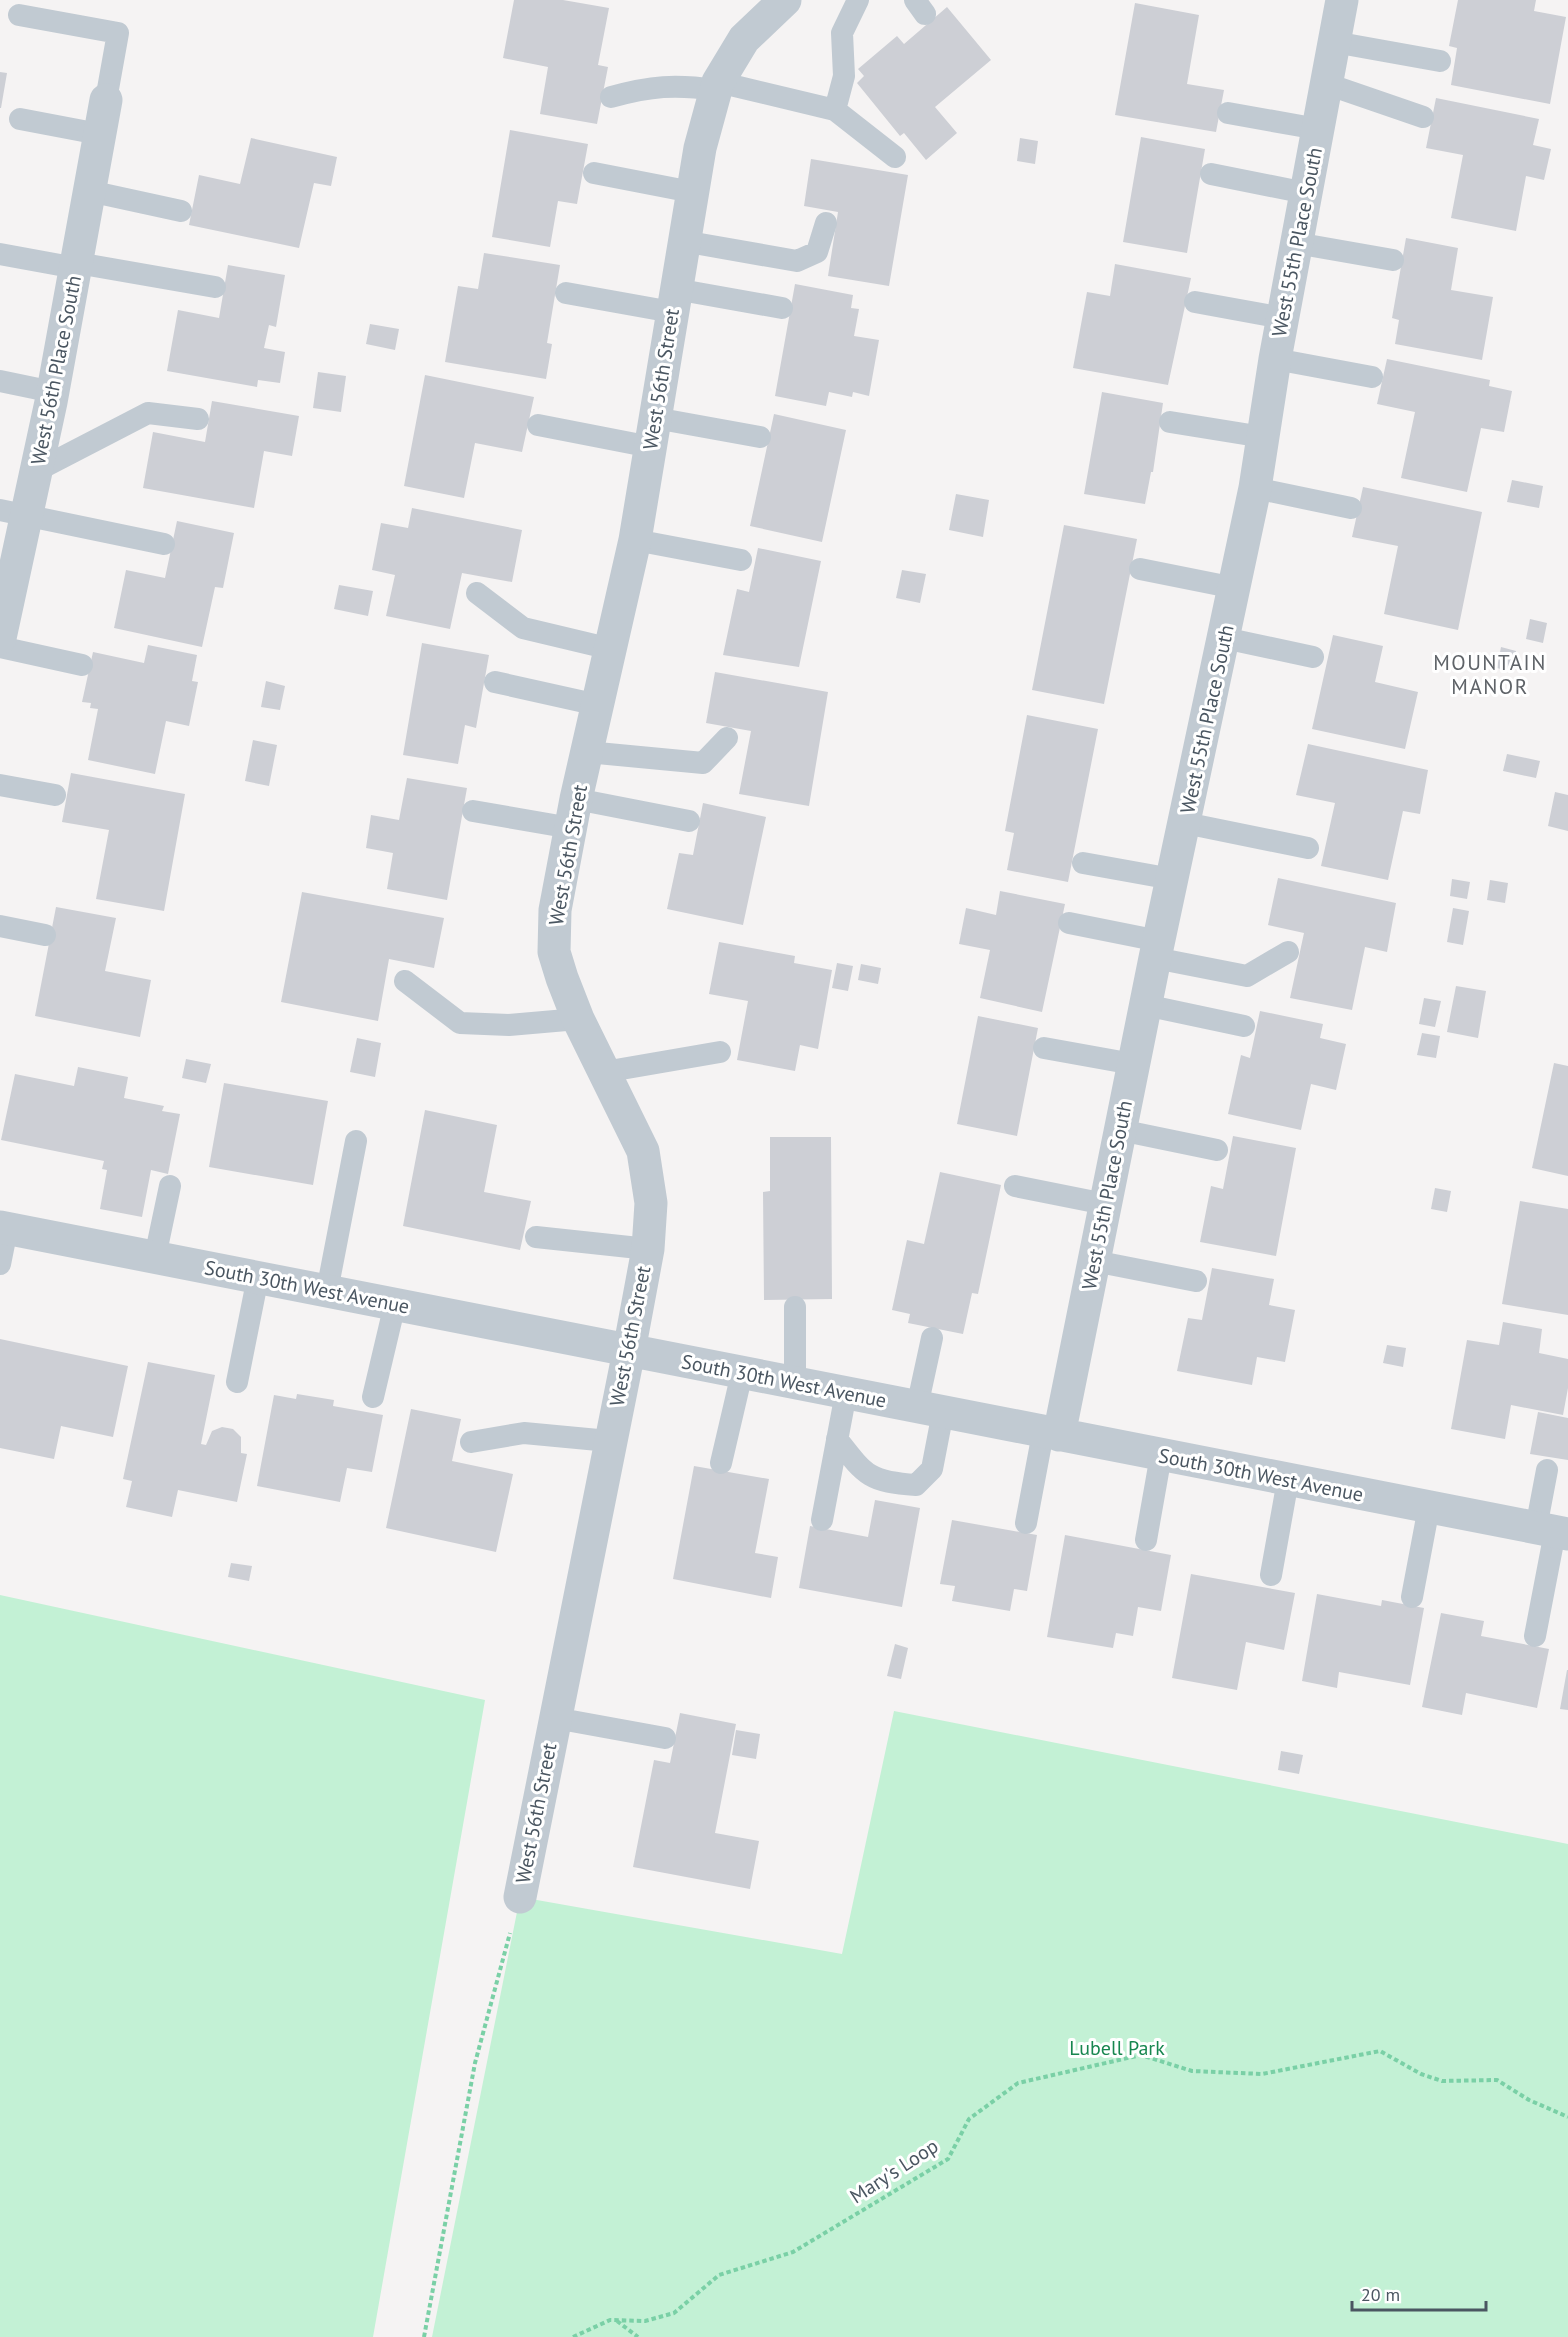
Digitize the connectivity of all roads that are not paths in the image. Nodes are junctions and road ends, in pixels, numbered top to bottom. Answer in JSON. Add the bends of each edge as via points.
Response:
{"nodes":[{"id":1,"x":785,"y":0,"type":"edge"},
{"id":2,"x":858,"y":0,"type":"edge"},
{"id":3,"x":1342,"y":0,"type":"edge"},
{"id":4,"x":19,"y":15,"type":"dead end"},
{"id":5,"x":1334,"y":42,"type":"junction"},
{"id":6,"x":1440,"y":61,"type":"dead end"},
{"id":7,"x":1327,"y":84,"type":"junction"},
{"id":8,"x":717,"y":86,"type":"junction"},
{"id":9,"x":611,"y":97,"type":"dead end"},
{"id":10,"x":106,"y":100,"type":"joint"},
{"id":11,"x":835,"y":110,"type":"junction"},
{"id":12,"x":1228,"y":113,"type":"dead end"},
{"id":13,"x":1423,"y":117,"type":"dead end"},
{"id":14,"x":20,"y":119,"type":"dead end"},
{"id":15,"x":1318,"y":129,"type":"junction"},
{"id":16,"x":99,"y":134,"type":"junction"},
{"id":17,"x":895,"y":157,"type":"dead end"},
{"id":18,"x":594,"y":173,"type":"dead end"},
{"id":19,"x":1211,"y":174,"type":"dead end"},
{"id":20,"x":89,"y":191,"type":"junction"},
{"id":21,"x":692,"y":192,"type":"junction"},
{"id":22,"x":1306,"y":193,"type":"junction"},
{"id":23,"x":181,"y":211,"type":"dead end"},
{"id":24,"x":826,"y":223,"type":"dead end"},
{"id":25,"x":683,"y":241,"type":"junction"},
{"id":26,"x":1296,"y":243,"type":"junction"},
{"id":27,"x":0,"y":254,"type":"edge"},
{"id":28,"x":1393,"y":260,"type":"dead end"},
{"id":29,"x":76,"y":266,"type":"junction"},
{"id":30,"x":215,"y":287,"type":"dead end"},
{"id":31,"x":566,"y":293,"type":"dead end"},
{"id":32,"x":673,"y":301,"type":"junction"},
{"id":33,"x":1195,"y":302,"type":"dead end"},
{"id":34,"x":782,"y":308,"type":"dead end"},
{"id":35,"x":1283,"y":318,"type":"junction"},
{"id":36,"x":1275,"y":359,"type":"junction"},
{"id":37,"x":1372,"y":377,"type":"dead end"},
{"id":38,"x":0,"y":381,"type":"edge"},
{"id":39,"x":53,"y":392,"type":"junction"},
{"id":40,"x":198,"y":419,"type":"dead end"},
{"id":41,"x":1170,"y":422,"type":"dead end"},
{"id":42,"x":538,"y":425,"type":"dead end"},
{"id":43,"x":653,"y":432,"type":"junction"},
{"id":44,"x":760,"y":437,"type":"dead end"},
{"id":45,"x":1263,"y":437,"type":"junction"},
{"id":46,"x":36,"y":471,"type":"junction"},
{"id":47,"x":1255,"y":488,"type":"junction"},
{"id":48,"x":1351,"y":508,"type":"dead end"},
{"id":49,"x":13,"y":513,"type":"edge"},
{"id":50,"x":635,"y":540,"type":"junction"},
{"id":51,"x":164,"y":544,"type":"dead end"},
{"id":52,"x":741,"y":560,"type":"dead end"},
{"id":53,"x":1140,"y":569,"type":"dead end"},
{"id":54,"x":1235,"y":588,"type":"junction"},
{"id":55,"x":477,"y":593,"type":"dead end"},
{"id":56,"x":1224,"y":638,"type":"junction"},
{"id":57,"x":0,"y":639,"type":"edge"},
{"id":58,"x":0,"y":647,"type":"edge"},
{"id":59,"x":611,"y":649,"type":"junction"},
{"id":60,"x":1313,"y":657,"type":"dead end"},
{"id":61,"x":82,"y":665,"type":"dead end"},
{"id":62,"x":495,"y":682,"type":"dead end"},
{"id":63,"x":598,"y":705,"type":"junction"},
{"id":64,"x":727,"y":738,"type":"dead end"},
{"id":65,"x":587,"y":752,"type":"junction"},
{"id":66,"x":0,"y":785,"type":"edge"},
{"id":67,"x":55,"y":795,"type":"dead end"},
{"id":68,"x":473,"y":811,"type":"dead end"},
{"id":69,"x":573,"y":814,"type":"junction"},
{"id":70,"x":690,"y":821,"type":"dead end"},
{"id":71,"x":1185,"y":823,"type":"junction"},
{"id":72,"x":1308,"y":848,"type":"dead end"},
{"id":73,"x":1083,"y":863,"type":"dead end"},
{"id":74,"x":1172,"y":879,"type":"junction"},
{"id":75,"x":1069,"y":923,"type":"dead end"},
{"id":76,"x":0,"y":926,"type":"edge"},
{"id":77,"x":45,"y":935,"type":"dead end"},
{"id":78,"x":1156,"y":950,"type":"junction"},
{"id":79,"x":1287,"y":952,"type":"dead end"},
{"id":80,"x":405,"y":981,"type":"dead end"},
{"id":81,"x":1145,"y":1005,"type":"junction"},
{"id":82,"x":578,"y":1019,"type":"junction"},
{"id":83,"x":1245,"y":1026,"type":"dead end"},
{"id":84,"x":1044,"y":1047,"type":"dead end"},
{"id":85,"x":720,"y":1052,"type":"dead end"},
{"id":86,"x":1133,"y":1064,"type":"junction"},
{"id":87,"x":604,"y":1072,"type":"junction"},
{"id":88,"x":1120,"y":1130,"type":"junction"},
{"id":89,"x":356,"y":1140,"type":"dead end"},
{"id":90,"x":1217,"y":1150,"type":"dead end"},
{"id":91,"x":1015,"y":1185,"type":"dead end"},
{"id":92,"x":170,"y":1186,"type":"dead end"},
{"id":93,"x":1105,"y":1204,"type":"junction"},
{"id":94,"x":4,"y":1228,"type":"edge"},
{"id":95,"x":536,"y":1237,"type":"dead end"},
{"id":96,"x":648,"y":1249,"type":"junction"},
{"id":97,"x":155,"y":1257,"type":"junction"},
{"id":98,"x":1094,"y":1262,"type":"junction"},
{"id":99,"x":0,"y":1264,"type":"edge"},
{"id":100,"x":258,"y":1277,"type":"junction"},
{"id":101,"x":1196,"y":1281,"type":"dead end"},
{"id":102,"x":327,"y":1291,"type":"junction"},
{"id":103,"x":394,"y":1304,"type":"junction"},
{"id":104,"x":795,"y":1307,"type":"dead end"},
{"id":105,"x":932,"y":1338,"type":"dead end"},
{"id":106,"x":629,"y":1351,"type":"junction"},
{"id":107,"x":742,"y":1373,"type":"junction"},
{"id":108,"x":237,"y":1382,"type":"dead end"},
{"id":109,"x":795,"y":1384,"type":"junction"},
{"id":110,"x":846,"y":1394,"type":"junction"},
{"id":111,"x":373,"y":1397,"type":"dead end"},
{"id":112,"x":930,"y":1410,"type":"junction"},
{"id":113,"x":1051,"y":1434,"type":"junction"},
{"id":114,"x":837,"y":1439,"type":"junction"},
{"id":115,"x":609,"y":1441,"type":"junction"},
{"id":116,"x":471,"y":1442,"type":"dead end"},
{"id":117,"x":1161,"y":1455,"type":"junction"},
{"id":118,"x":721,"y":1463,"type":"dead end"},
{"id":119,"x":1547,"y":1470,"type":"dead end"},
{"id":120,"x":1288,"y":1480,"type":"junction"},
{"id":121,"x":1429,"y":1507,"type":"junction"},
{"id":122,"x":822,"y":1520,"type":"dead end"},
{"id":123,"x":1026,"y":1523,"type":"dead end"},
{"id":124,"x":1553,"y":1532,"type":"edge"},
{"id":125,"x":1146,"y":1540,"type":"dead end"},
{"id":126,"x":1271,"y":1575,"type":"dead end"},
{"id":127,"x":1412,"y":1597,"type":"dead end"},
{"id":128,"x":1535,"y":1636,"type":"dead end"},
{"id":129,"x":555,"y":1718,"type":"junction"},
{"id":130,"x":665,"y":1738,"type":"dead end"},
{"id":131,"x":520,"y":1897,"type":"road end"}],
"edges":[{"from":1,"to":8,"type":"street","name":"West 56th Street","via":[[744,39]]},
{"from":2,"to":11,"type":"lane","via":[[842,33],[844,76]]},
{"from":3,"to":5,"type":"street","name":"West 55th Place South"},
{"from":4,"to":10,"type":"lane","via":[[118,33]]},
{"from":5,"to":6,"type":"lane"},
{"from":5,"to":7,"type":"street","name":"West 55th Place South"},
{"from":7,"to":13,"type":"lane"},
{"from":7,"to":15,"type":"street","name":"West 55th Place South"},
{"from":8,"to":9,"type":"lane","via":[[651,86]]},
{"from":8,"to":11,"type":"lane"},
{"from":8,"to":21,"type":"street","name":"West 56th Street"},
{"from":10,"to":16,"type":"street","name":"West 56th Place South"},
{"from":11,"to":17,"type":"lane"},
{"from":12,"to":15,"type":"lane"},
{"from":14,"to":16,"type":"lane"},
{"from":15,"to":22,"type":"street","name":"West 55th Place South"},
{"from":16,"to":20,"type":"street","name":"West 56th Place South"},
{"from":18,"to":21,"type":"lane"},
{"from":19,"to":22,"type":"lane"},
{"from":20,"to":23,"type":"lane"},
{"from":20,"to":29,"type":"street","name":"West 56th Place South"},
{"from":21,"to":25,"type":"street","name":"West 56th Street"},
{"from":22,"to":26,"type":"street","name":"West 55th Place South"},
{"from":24,"to":25,"type":"lane","via":[[817,252],[797,261]]},
{"from":25,"to":32,"type":"street","name":"West 56th Street"},
{"from":26,"to":28,"type":"lane"},
{"from":26,"to":35,"type":"street","name":"West 55th Place South"},
{"from":27,"to":29,"type":"lane"},
{"from":29,"to":30,"type":"lane"},
{"from":29,"to":39,"type":"street","name":"West 56th Place South"},
{"from":31,"to":32,"type":"lane"},
{"from":32,"to":34,"type":"lane"},
{"from":32,"to":43,"type":"street","name":"West 56th Street"},
{"from":33,"to":35,"type":"lane"},
{"from":35,"to":36,"type":"street","name":"West 55th Place South"},
{"from":36,"to":37,"type":"lane"},
{"from":36,"to":45,"type":"street","name":"West 55th Place South"},
{"from":38,"to":39,"type":"lane"},
{"from":39,"to":46,"type":"street","name":"West 56th Place South"},
{"from":40,"to":46,"type":"lane","via":[[148,413]]},
{"from":41,"to":45,"type":"lane"},
{"from":42,"to":43,"type":"lane"},
{"from":43,"to":44,"type":"lane"},
{"from":43,"to":50,"type":"street","name":"West 56th Street"},
{"from":45,"to":47,"type":"street","name":"West 55th Place South"},
{"from":46,"to":49,"type":"street","name":"West 56th Place South"},
{"from":47,"to":48,"type":"lane"},
{"from":47,"to":54,"type":"street","name":"West 55th Place South"},
{"from":49,"to":51,"type":"lane"},
{"from":49,"to":57,"type":"street","name":"West 56th Place South"},
{"from":50,"to":52,"type":"lane"},
{"from":50,"to":59,"type":"street","name":"West 56th Street"},
{"from":53,"to":54,"type":"lane"},
{"from":54,"to":56,"type":"street","name":"West 55th Place South"},
{"from":55,"to":59,"type":"lane","via":[[523,628]]},
{"from":56,"to":60,"type":"lane"},
{"from":56,"to":71,"type":"street","name":"West 55th Place South"},
{"from":58,"to":61,"type":"lane"},
{"from":59,"to":63,"type":"street","name":"West 56th Street"},
{"from":62,"to":63,"type":"lane"},
{"from":63,"to":65,"type":"street","name":"West 56th Street"},
{"from":64,"to":65,"type":"lane","via":[[703,763]]},
{"from":65,"to":69,"type":"street","name":"West 56th Street"},
{"from":66,"to":67,"type":"lane"},
{"from":68,"to":69,"type":"lane"},
{"from":69,"to":70,"type":"lane"},
{"from":69,"to":82,"type":"street","name":"West 56th Street","via":[[555,910],[554,952]]},
{"from":71,"to":72,"type":"lane"},
{"from":71,"to":74,"type":"street","name":"West 55th Place South"},
{"from":73,"to":74,"type":"lane"},
{"from":74,"to":78,"type":"street","name":"West 55th Place South"},
{"from":75,"to":78,"type":"lane"},
{"from":76,"to":77,"type":"lane"},
{"from":78,"to":79,"type":"lane","via":[[1247,976]]},
{"from":78,"to":81,"type":"street","name":"West 55th Place South"},
{"from":80,"to":82,"type":"lane","via":[[460,1023],[509,1025]]},
{"from":81,"to":83,"type":"lane"},
{"from":81,"to":86,"type":"street","name":"West 55th Place South"},
{"from":82,"to":87,"type":"street","name":"West 56th Street"},
{"from":84,"to":86,"type":"lane"},
{"from":85,"to":87,"type":"lane"},
{"from":86,"to":88,"type":"street","name":"West 55th Place South"},
{"from":87,"to":96,"type":"street","name":"West 56th Street","via":[[643,1151],[651,1203]]},
{"from":88,"to":90,"type":"lane"},
{"from":88,"to":93,"type":"street","name":"West 55th Place South"},
{"from":89,"to":102,"type":"lane"},
{"from":91,"to":93,"type":"lane"},
{"from":92,"to":97,"type":"lane"},
{"from":93,"to":98,"type":"street","name":"West 55th Place South"},
{"from":94,"to":97,"type":"street","name":"South 30th West Avenue"},
{"from":94,"to":99,"type":"lane"},
{"from":95,"to":96,"type":"lane"},
{"from":96,"to":106,"type":"street","name":"West 56th Street"},
{"from":97,"to":100,"type":"street","name":"South 30th West Avenue"},
{"from":98,"to":101,"type":"lane"},
{"from":98,"to":113,"type":"street","name":"West 55th Place South"},
{"from":100,"to":102,"type":"street","name":"South 30th West Avenue"},
{"from":100,"to":108,"type":"lane"},
{"from":102,"to":103,"type":"street","name":"South 30th West Avenue"},
{"from":103,"to":106,"type":"street","name":"South 30th West Avenue"},
{"from":103,"to":111,"type":"lane"},
{"from":104,"to":109,"type":"lane"},
{"from":105,"to":112,"type":"lane"},
{"from":106,"to":107,"type":"street","name":"South 30th West Avenue"},
{"from":106,"to":115,"type":"street","name":"West 56th Street"},
{"from":107,"to":109,"type":"street","name":"South 30th West Avenue"},
{"from":107,"to":118,"type":"lane"},
{"from":109,"to":110,"type":"street","name":"South 30th West Avenue"},
{"from":110,"to":112,"type":"street","name":"South 30th West Avenue"},
{"from":110,"to":114,"type":"lane"},
{"from":112,"to":113,"type":"street","name":"South 30th West Avenue"},
{"from":112,"to":114,"type":"lane","via":[[932,1469],[916,1485],[884,1483],[861,1470]]},
{"from":113,"to":117,"type":"street","name":"South 30th West Avenue"},
{"from":113,"to":123,"type":"lane"},
{"from":114,"to":122,"type":"lane"},
{"from":115,"to":116,"type":"lane","via":[[524,1433]]},
{"from":115,"to":129,"type":"street","name":"West 56th Street"},
{"from":117,"to":120,"type":"street","name":"South 30th West Avenue"},
{"from":117,"to":125,"type":"lane"},
{"from":119,"to":124,"type":"lane"},
{"from":120,"to":121,"type":"street","name":"South 30th West Avenue"},
{"from":120,"to":126,"type":"lane"},
{"from":121,"to":124,"type":"street","name":"South 30th West Avenue"},
{"from":121,"to":127,"type":"lane"},
{"from":124,"to":128,"type":"lane"},
{"from":129,"to":130,"type":"lane"},
{"from":129,"to":131,"type":"street","name":"West 56th Street"}]}
